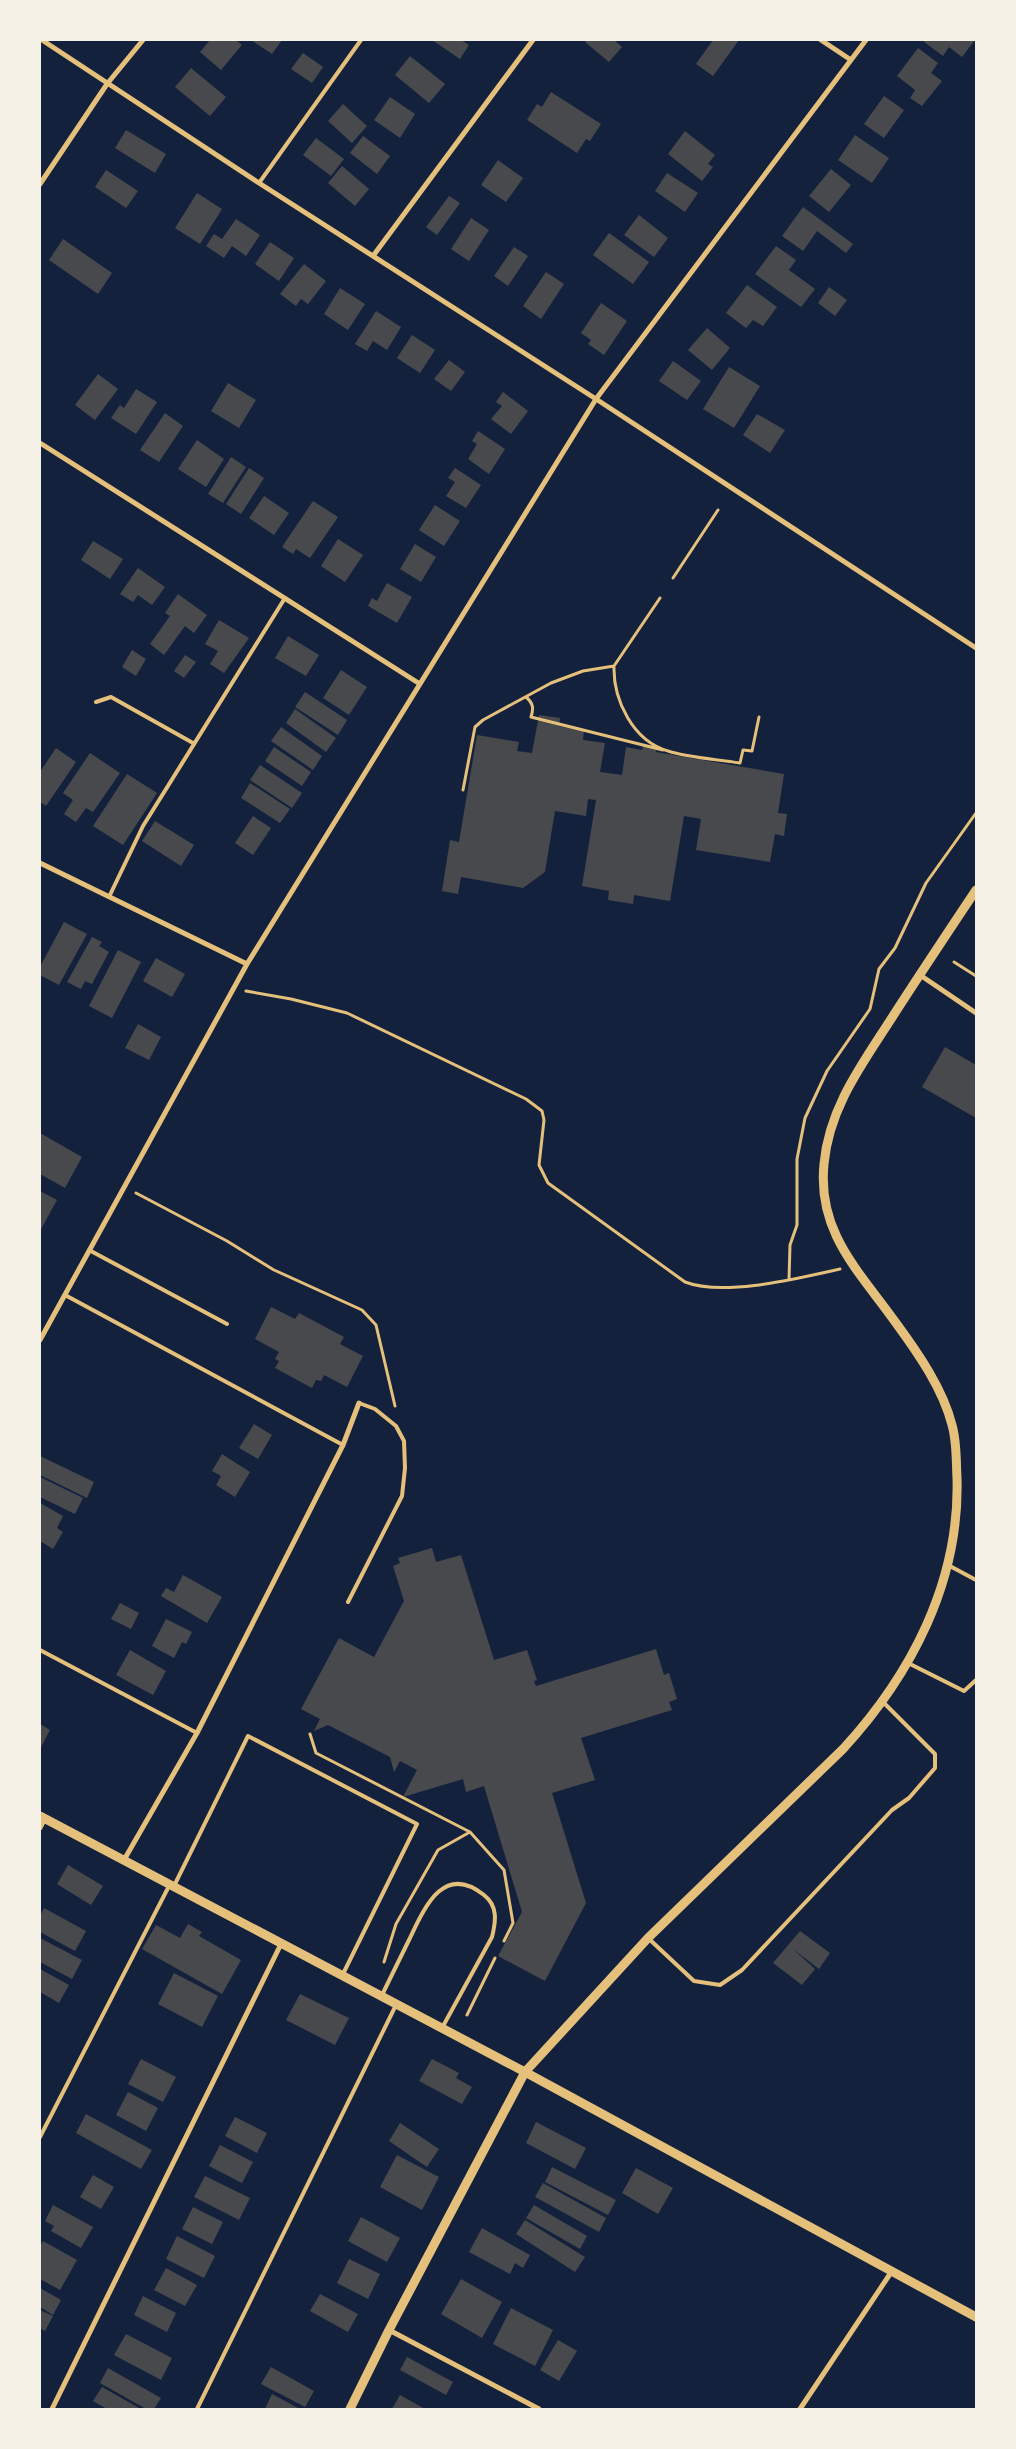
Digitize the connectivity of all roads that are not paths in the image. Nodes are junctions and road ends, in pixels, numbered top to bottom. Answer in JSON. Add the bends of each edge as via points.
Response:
{"nodes":[{"id":1,"x":42,"y":40,"type":"edge"},
{"id":2,"x":143,"y":40,"type":"edge"},
{"id":3,"x":361,"y":40,"type":"edge"},
{"id":4,"x":533,"y":40,"type":"edge"},
{"id":5,"x":821,"y":40,"type":"edge"},
{"id":6,"x":866,"y":40,"type":"edge"},
{"id":7,"x":851,"y":60,"type":"junction"},
{"id":8,"x":106,"y":84,"type":"junction"},
{"id":9,"x":259,"y":183,"type":"junction"},
{"id":10,"x":40,"y":184,"type":"edge"},
{"id":11,"x":373,"y":256,"type":"junction"},
{"id":12,"x":596,"y":399,"type":"junction"},
{"id":13,"x":40,"y":442,"type":"edge"},
{"id":14,"x":285,"y":598,"type":"junction"},
{"id":15,"x":976,"y":648,"type":"edge"},
{"id":16,"x":420,"y":684,"type":"junction"},
{"id":17,"x":96,"y":702,"type":"dead end"},
{"id":18,"x":193,"y":744,"type":"junction"},
{"id":19,"x":40,"y":863,"type":"edge"},
{"id":20,"x":976,"y":890,"type":"edge"},
{"id":21,"x":109,"y":897,"type":"junction"},
{"id":22,"x":247,"y":964,"type":"junction"},
{"id":23,"x":920,"y":975,"type":"junction"},
{"id":24,"x":976,"y":1013,"type":"edge"},
{"id":25,"x":89,"y":1250,"type":"junction"},
{"id":26,"x":65,"y":1295,"type":"junction"},
{"id":27,"x":227,"y":1324,"type":"dead end"},
{"id":28,"x":40,"y":1340,"type":"edge"},
{"id":29,"x":359,"y":1403,"type":"joint"},
{"id":30,"x":343,"y":1445,"type":"junction"},
{"id":31,"x":948,"y":1565,"type":"junction"},
{"id":32,"x":976,"y":1580,"type":"edge"},
{"id":33,"x":348,"y":1602,"type":"dead end"},
{"id":34,"x":40,"y":1650,"type":"edge"},
{"id":35,"x":908,"y":1663,"type":"junction"},
{"id":36,"x":976,"y":1680,"type":"edge"},
{"id":37,"x":883,"y":1702,"type":"junction"},
{"id":38,"x":197,"y":1733,"type":"junction"},
{"id":39,"x":42,"y":1817,"type":"edge"},
{"id":40,"x":40,"y":1828,"type":"edge"},
{"id":41,"x":124,"y":1860,"type":"junction"},
{"id":42,"x":172,"y":1885,"type":"junction"},
{"id":43,"x":648,"y":1938,"type":"junction"},
{"id":44,"x":281,"y":1944,"type":"junction"},
{"id":45,"x":342,"y":1976,"type":"junction"},
{"id":46,"x":382,"y":1996,"type":"junction"},
{"id":47,"x":396,"y":2004,"type":"junction"},
{"id":48,"x":442,"y":2028,"type":"junction"},
{"id":49,"x":525,"y":2072,"type":"junction"},
{"id":50,"x":40,"y":2137,"type":"edge"},
{"id":51,"x":892,"y":2271,"type":"junction"},
{"id":52,"x":976,"y":2317,"type":"edge"},
{"id":53,"x":389,"y":2330,"type":"junction"},
{"id":54,"x":52,"y":2409,"type":"edge"},
{"id":55,"x":197,"y":2409,"type":"edge"},
{"id":56,"x":350,"y":2409,"type":"edge"},
{"id":57,"x":539,"y":2409,"type":"edge"},
{"id":58,"x":800,"y":2409,"type":"edge"}],
"edges":[{"from":1,"to":8,"type":"street"},
{"from":2,"to":8,"type":"street"},
{"from":3,"to":9,"type":"lane"},
{"from":4,"to":11,"type":"street"},
{"from":5,"to":7,"type":"street"},
{"from":6,"to":7,"type":"street"},
{"from":7,"to":12,"type":"street"},
{"from":8,"to":9,"type":"street"},
{"from":8,"to":10,"type":"street"},
{"from":9,"to":11,"type":"street"},
{"from":11,"to":12,"type":"street"},
{"from":12,"to":15,"type":"street"},
{"from":12,"to":16,"type":"street"},
{"from":13,"to":14,"type":"street"},
{"from":14,"to":16,"type":"street"},
{"from":14,"to":18,"type":"lane"},
{"from":16,"to":22,"type":"street"},
{"from":17,"to":18,"type":"lane","via":[[110,697]]},
{"from":18,"to":21,"type":"lane","via":[[143,826]]},
{"from":19,"to":21,"type":"street"},
{"from":20,"to":23,"type":"street"},
{"from":21,"to":22,"type":"street"},
{"from":22,"to":25,"type":"street"},
{"from":23,"to":24,"type":"street"},
{"from":23,"to":31,"type":"street","via":[[840,1101],[826,1145],[823,1181],[834,1236],[920,1358],[952,1425],[958,1495]]},
{"from":25,"to":26,"type":"street"},
{"from":25,"to":27,"type":"lane"},
{"from":26,"to":28,"type":"street"},
{"from":26,"to":30,"type":"lane"},
{"from":29,"to":30,"type":"street"},
{"from":29,"to":33,"type":"lane","via":[[375,1409],[396,1426],[404,1440],[405,1468],[402,1496]]},
{"from":30,"to":38,"type":"street"},
{"from":31,"to":32,"type":"lane"},
{"from":31,"to":35,"type":"street","via":[[927,1627]]},
{"from":34,"to":38,"type":"lane"},
{"from":35,"to":36,"type":"lane","via":[[964,1691]]},
{"from":35,"to":37,"type":"street"},
{"from":37,"to":43,"type":"street","via":[[843,1749]]},
{"from":37,"to":43,"type":"lane","via":[[935,1754],[935,1768],[742,1970],[720,1985],[694,1981]]},
{"from":38,"to":41,"type":"street"},
{"from":39,"to":40,"type":"street"},
{"from":39,"to":41,"type":"street"},
{"from":41,"to":42,"type":"street"},
{"from":42,"to":44,"type":"street"},
{"from":42,"to":45,"type":"lane","via":[[248,1736],[417,1824]]},
{"from":42,"to":50,"type":"lane"},
{"from":43,"to":49,"type":"street"},
{"from":44,"to":45,"type":"street"},
{"from":44,"to":54,"type":"street"},
{"from":45,"to":46,"type":"street"},
{"from":46,"to":47,"type":"street"},
{"from":46,"to":48,"type":"lane","via":[[429,1899],[447,1886],[462,1884],[476,1888],[495,1909],[496,1921],[492,1937]]},
{"from":47,"to":48,"type":"street"},
{"from":47,"to":55,"type":"lane"},
{"from":48,"to":49,"type":"street"},
{"from":49,"to":51,"type":"street"},
{"from":49,"to":53,"type":"street"},
{"from":51,"to":52,"type":"street"},
{"from":51,"to":58,"type":"street"},
{"from":53,"to":56,"type":"street"},
{"from":53,"to":57,"type":"street"}]}
